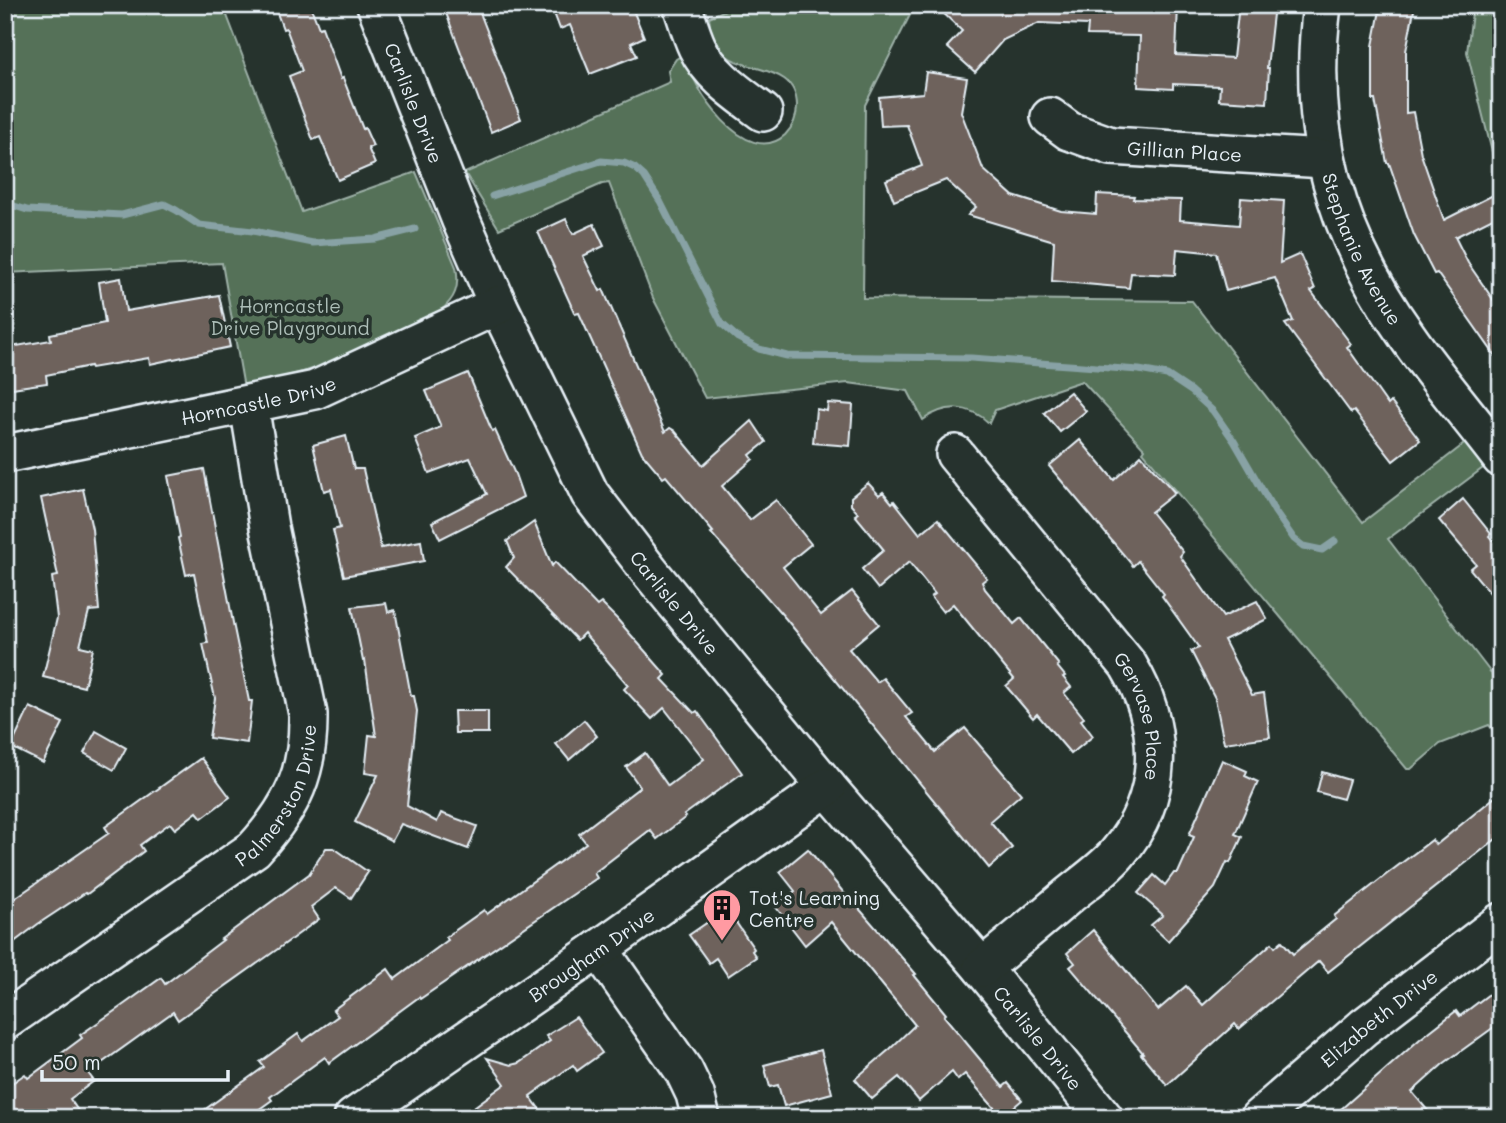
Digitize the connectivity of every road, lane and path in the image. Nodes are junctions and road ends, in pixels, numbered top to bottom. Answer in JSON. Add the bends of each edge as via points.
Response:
{"nodes":[{"id":1,"x":376,"y":5,"type":"edge"},
{"id":2,"x":682,"y":5,"type":"edge"},
{"id":3,"x":1322,"y":5,"type":"edge"},
{"id":4,"x":763,"y":112,"type":"dead end"},
{"id":5,"x":1050,"y":117,"type":"dead end"},
{"id":6,"x":1325,"y":159,"type":"junction"},
{"id":7,"x":498,"y":305,"type":"junction"},
{"id":8,"x":249,"y":405,"type":"junction"},
{"id":9,"x":5,"y":454,"type":"edge"},
{"id":10,"x":955,"y":454,"type":"dead end"},
{"id":11,"x":1501,"y":458,"type":"edge"},
{"id":12,"x":827,"y":787,"type":"junction"},
{"id":13,"x":1501,"y":922,"type":"edge"},
{"id":14,"x":599,"y":949,"type":"junction"},
{"id":15,"x":982,"y":968,"type":"junction"},
{"id":16,"x":5,"y":1021,"type":"edge"},
{"id":17,"x":353,"y":1118,"type":"edge"},
{"id":18,"x":701,"y":1118,"type":"edge"},
{"id":19,"x":1104,"y":1118,"type":"edge"},
{"id":20,"x":1259,"y":1118,"type":"edge"}],
"edges":[{"from":1,"to":7,"type":"street","name":"Carlisle Drive"},
{"from":2,"to":4,"type":"street","via":[[705,61]]},
{"from":3,"to":6,"type":"street","name":"Stephanie Avenue","via":[[1317,77]]},
{"from":5,"to":6,"type":"street","name":"Gillian Place","via":[[1069,131],[1111,146]]},
{"from":6,"to":11,"type":"street","name":"Stephanie Avenue","via":[[1347,231],[1383,300]]},
{"from":7,"to":8,"type":"street","name":"Horncastle Drive","via":[[315,390]]},
{"from":7,"to":12,"type":"street","name":"Carlisle Drive","via":[[580,478],[598,505]]},
{"from":8,"to":9,"type":"street","name":"Horncastle Drive"},
{"from":8,"to":16,"type":"street","name":"Palmerston Drive","via":[[308,714],[304,768],[293,796],[277,825],[254,849]]},
{"from":10,"to":15,"type":"street","name":"Gervase Place","via":[[1128,665],[1146,701],[1154,738],[1147,801],[1125,843],[1107,864]]},
{"from":12,"to":14,"type":"street","name":"Brougham Drive"},
{"from":12,"to":15,"type":"street","name":"Carlisle Drive"},
{"from":13,"to":20,"type":"street","name":"Elizabeth Drive","via":[[1364,1027]]},
{"from":14,"to":17,"type":"street","name":"Brougham Drive"},
{"from":14,"to":18,"type":"street","via":[[684,1070]]},
{"from":15,"to":19,"type":"street","name":"Carlisle Drive"}]}
